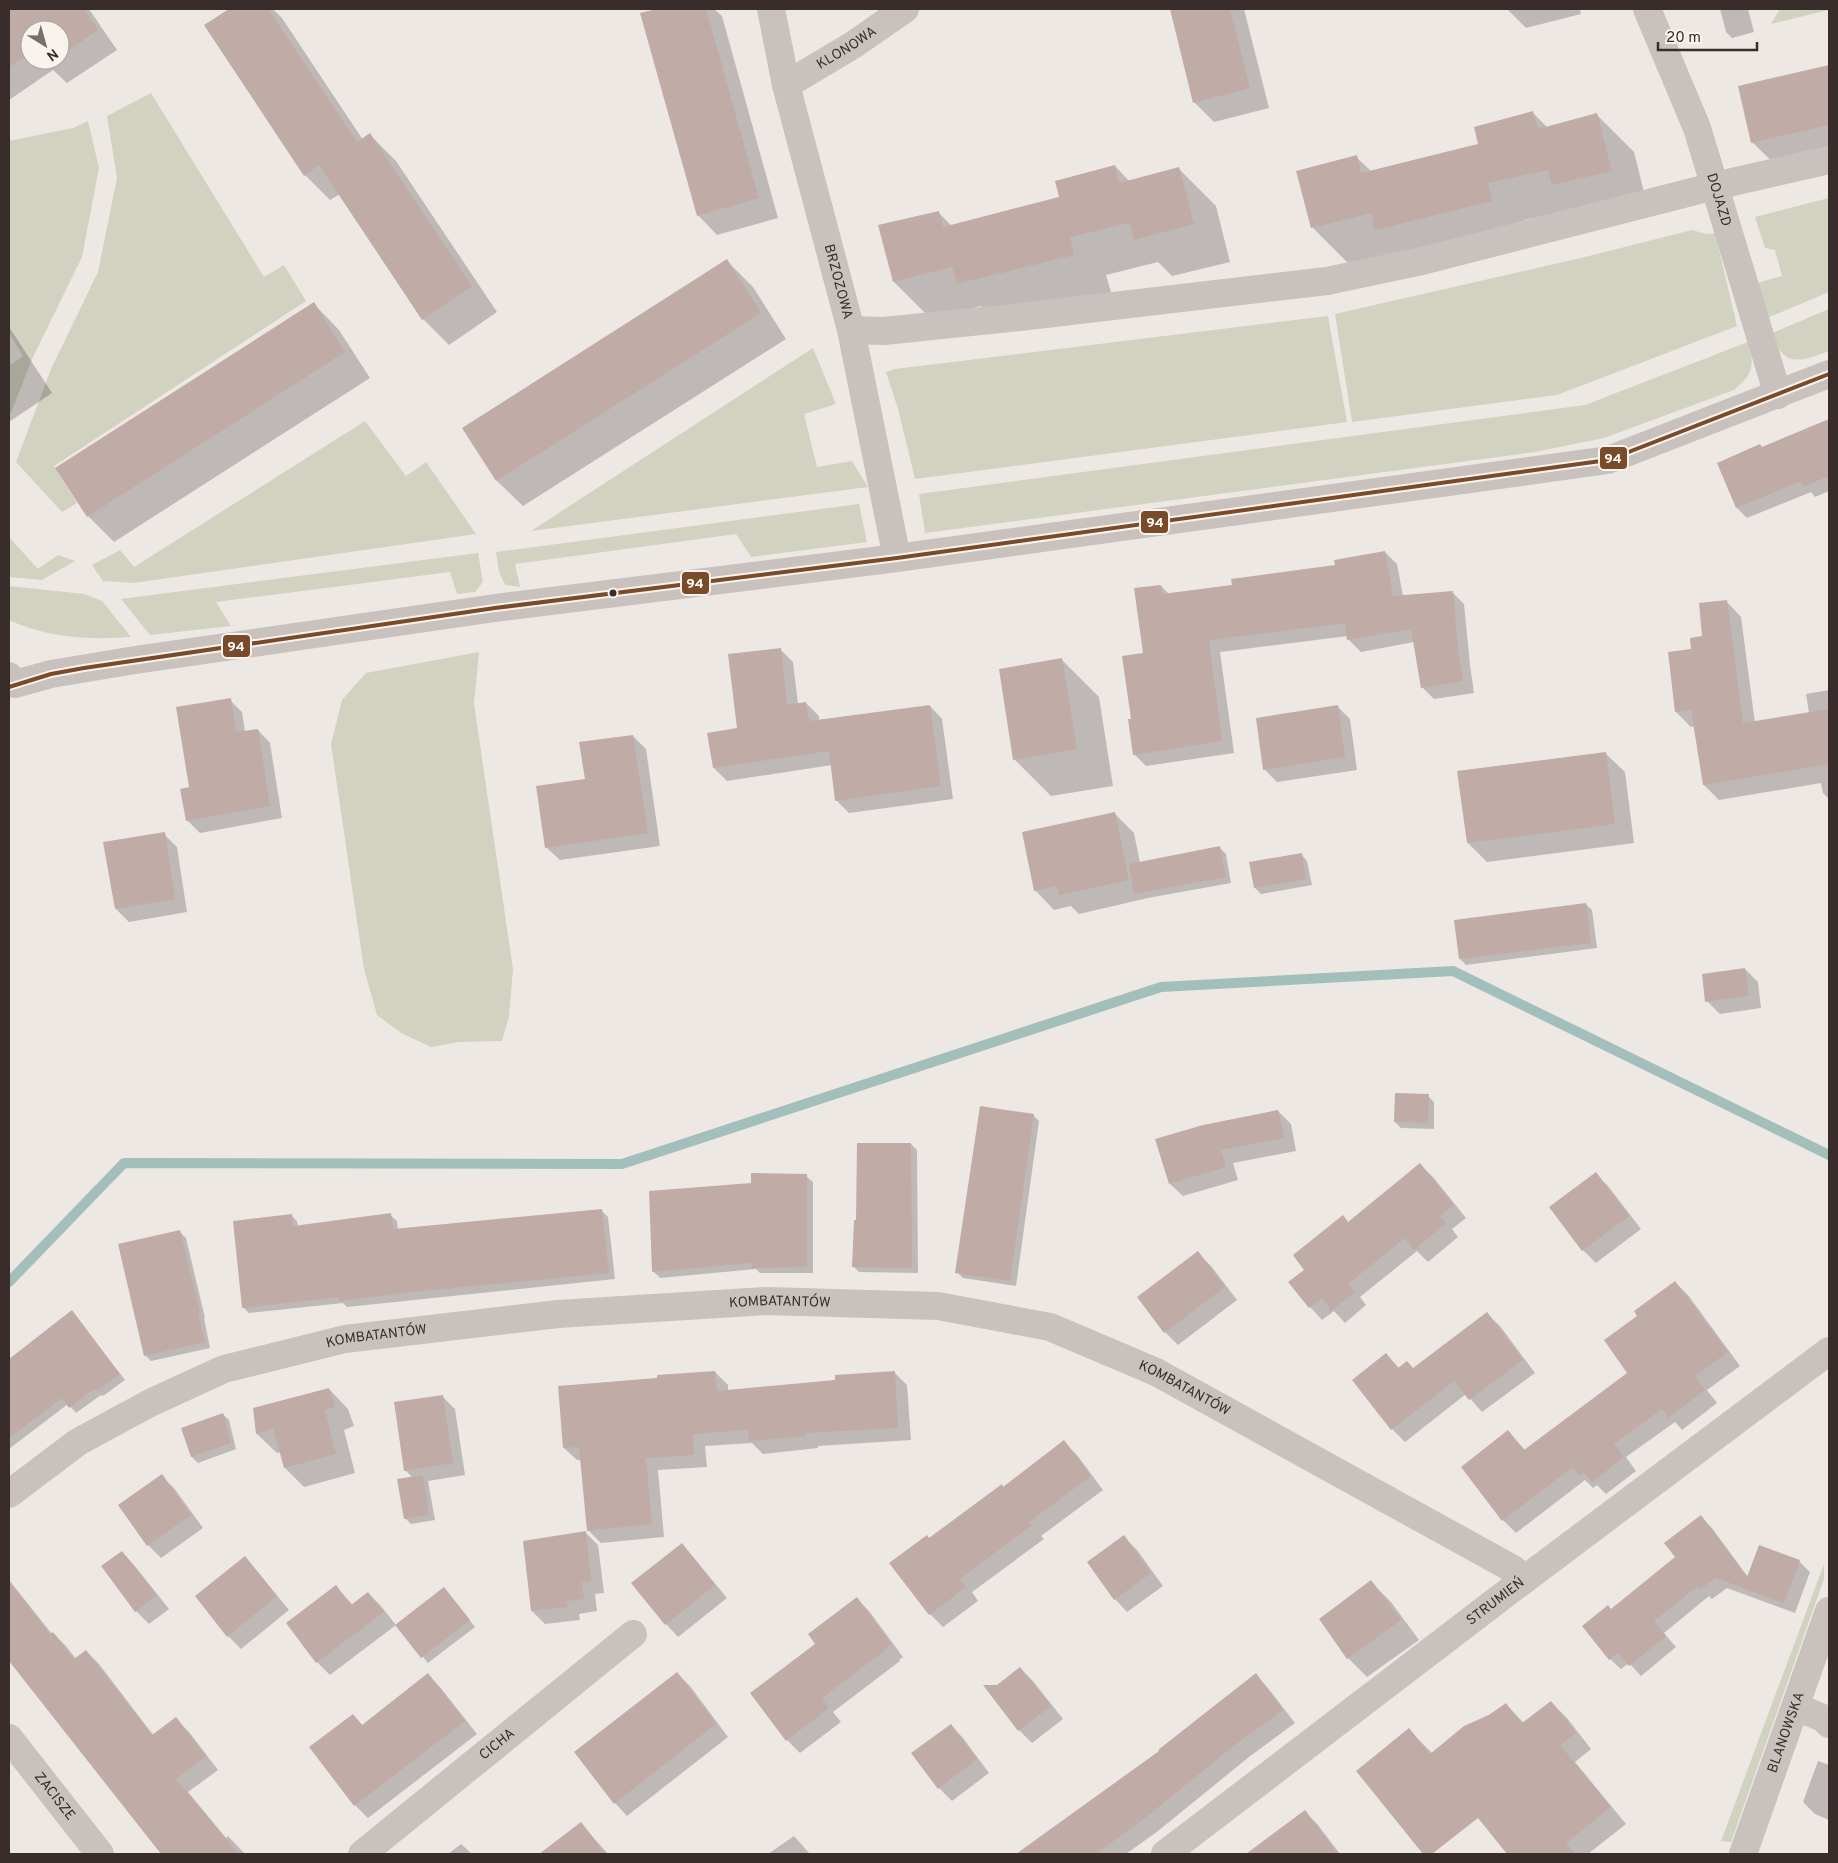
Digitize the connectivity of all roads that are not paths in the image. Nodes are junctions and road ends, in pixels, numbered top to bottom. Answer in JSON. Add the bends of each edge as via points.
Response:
{"nodes":[{"id":1,"x":771,"y":9,"type":"edge"},
{"id":2,"x":905,"y":9,"type":"edge"},
{"id":3,"x":1647,"y":9,"type":"edge"},
{"id":4,"x":786,"y":85,"type":"junction"},
{"id":5,"x":1829,"y":160,"type":"edge"},
{"id":6,"x":1714,"y":186,"type":"junction"},
{"id":7,"x":851,"y":330,"type":"junction"},
{"id":8,"x":1829,"y":374,"type":"edge"},
{"id":9,"x":1778,"y":395,"type":"junction"},
{"id":10,"x":897,"y":558,"type":"junction"},
{"id":11,"x":11,"y":682,"type":"edge"},
{"id":12,"x":1829,"y":1352,"type":"edge"},
{"id":13,"x":9,"y":1494,"type":"edge"},
{"id":14,"x":1525,"y":1579,"type":"junction"},
{"id":15,"x":1829,"y":1611,"type":"edge"},
{"id":16,"x":633,"y":1634,"type":"dead end"},
{"id":17,"x":1796,"y":1707,"type":"junction"},
{"id":18,"x":1829,"y":1724,"type":"edge"},
{"id":19,"x":9,"y":1738,"type":"edge"},
{"id":20,"x":100,"y":1854,"type":"edge"},
{"id":21,"x":362,"y":1854,"type":"edge"},
{"id":22,"x":1165,"y":1854,"type":"edge"},
{"id":23,"x":1743,"y":1854,"type":"edge"}],
"edges":[{"from":1,"to":4,"type":"street","name":"BRZOZOWA"},
{"from":2,"to":4,"type":"street","name":"KLONOWA"},
{"from":3,"to":6,"type":"street","name":"DOJAZD","via":[[1697,128]]},
{"from":4,"to":7,"type":"street","name":"BRZOZOWA"},
{"from":5,"to":6,"type":"street"},
{"from":6,"to":7,"type":"street","via":[[1422,261],[1327,281],[1001,319],[884,331]]},
{"from":6,"to":9,"type":"street","name":"DOJAZD"},
{"from":7,"to":10,"type":"street","name":"BRZOZOWA"},
{"from":8,"to":9,"type":"street"},
{"from":9,"to":10,"type":"street","via":[[1608,460]]},
{"from":10,"to":11,"type":"street","via":[[495,608],[135,660]]},
{"from":12,"to":14,"type":"street","name":"STRUMIEŃ"},
{"from":13,"to":14,"type":"street","name":"KOMBATANTÓW","via":[[78,1442],[150,1403],[224,1369],[345,1339],[558,1314],[766,1301],[938,1306],[1050,1327],[1156,1372],[1513,1569]]},
{"from":14,"to":22,"type":"street","name":"STRUMIEŃ"},
{"from":15,"to":17,"type":"street","name":"BLANOWSKA"},
{"from":16,"to":21,"type":"street","name":"CICHA"},
{"from":17,"to":18,"type":"street","via":[[1823,1718]]},
{"from":17,"to":23,"type":"street","name":"BLANOWSKA"},
{"from":19,"to":20,"type":"street","name":"ZACISZE"}]}
